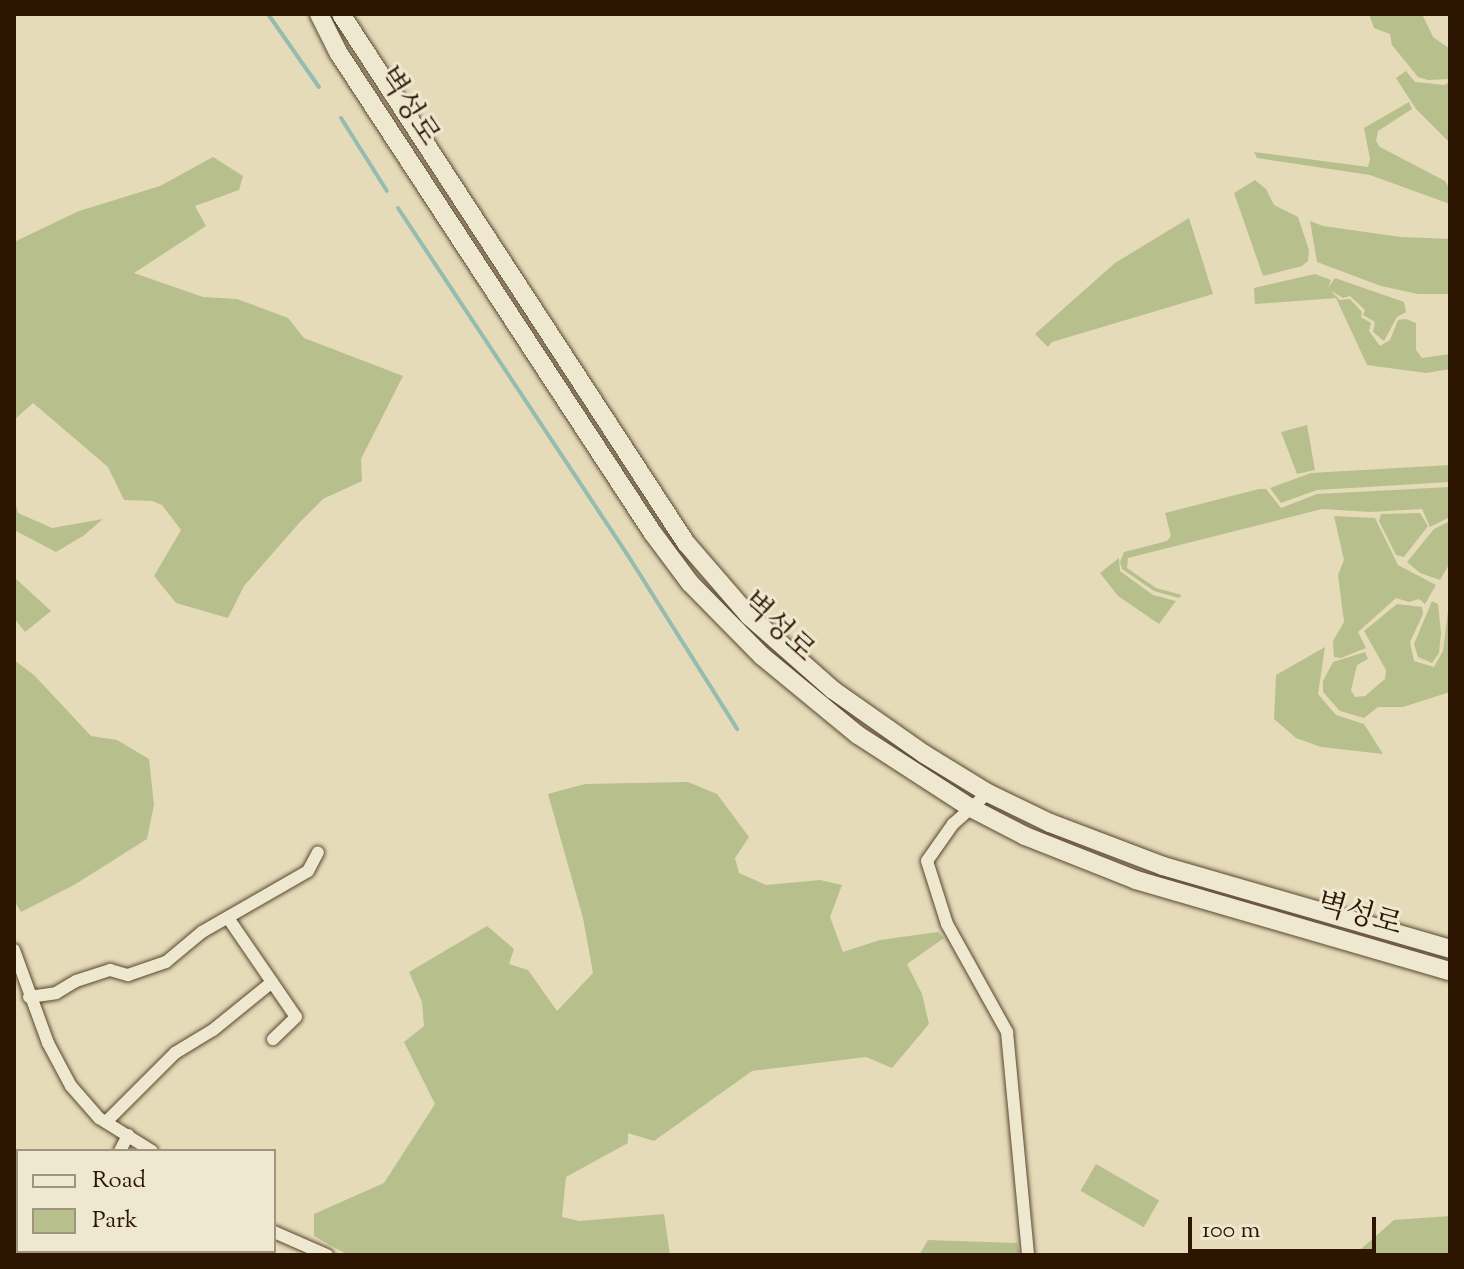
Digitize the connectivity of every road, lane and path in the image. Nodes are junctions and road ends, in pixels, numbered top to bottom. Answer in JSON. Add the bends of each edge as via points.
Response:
{"nodes":[{"id":1,"x":319,"y":14,"type":"edge"},
{"id":2,"x":341,"y":14,"type":"edge"},
{"id":3,"x":988,"y":793,"type":"junction"},
{"id":4,"x":971,"y":808,"type":"junction"},
{"id":5,"x":318,"y":852,"type":"dead end"},
{"id":6,"x":228,"y":918,"type":"junction"},
{"id":7,"x":1450,"y":949,"type":"edge"},
{"id":8,"x":14,"y":950,"type":"edge"},
{"id":9,"x":1450,"y":971,"type":"edge"},
{"id":10,"x":272,"y":982,"type":"junction"},
{"id":11,"x":29,"y":997,"type":"junction"},
{"id":12,"x":273,"y":1039,"type":"dead end"},
{"id":13,"x":106,"y":1122,"type":"junction"},
{"id":14,"x":128,"y":1135,"type":"junction"},
{"id":15,"x":121,"y":1149,"type":"edge"},
{"id":16,"x":149,"y":1149,"type":"edge"},
{"id":17,"x":276,"y":1233,"type":"edge"},
{"id":18,"x":327,"y":1255,"type":"edge"},
{"id":19,"x":1028,"y":1255,"type":"edge"}],
"edges":[{"from":1,"to":4,"type":"main road","name":"벽성로","via":[[372,105],[690,583],[762,656],[858,735]]},
{"from":2,"to":3,"type":"main road","name":"벽성로","via":[[686,543],[749,616],[833,690]]},
{"from":3,"to":4,"type":"street"},
{"from":3,"to":7,"type":"main road","name":"벽성로","via":[[1163,866]]},
{"from":4,"to":9,"type":"main road","name":"벽성로","via":[[1025,836],[1136,880]]},
{"from":4,"to":19,"type":"street","via":[[927,861],[947,924],[1007,1032]]},
{"from":5,"to":6,"type":"street","via":[[308,871]]},
{"from":6,"to":10,"type":"street"},
{"from":6,"to":11,"type":"street","via":[[166,962],[128,975],[110,970],[56,993]]},
{"from":8,"to":11,"type":"street"},
{"from":10,"to":12,"type":"street","via":[[296,1017]]},
{"from":10,"to":13,"type":"street","via":[[175,1053]]},
{"from":11,"to":13,"type":"street","via":[[71,1086]]},
{"from":13,"to":14,"type":"street"},
{"from":14,"to":15,"type":"street"},
{"from":14,"to":16,"type":"street"},
{"from":17,"to":18,"type":"street"}]}
